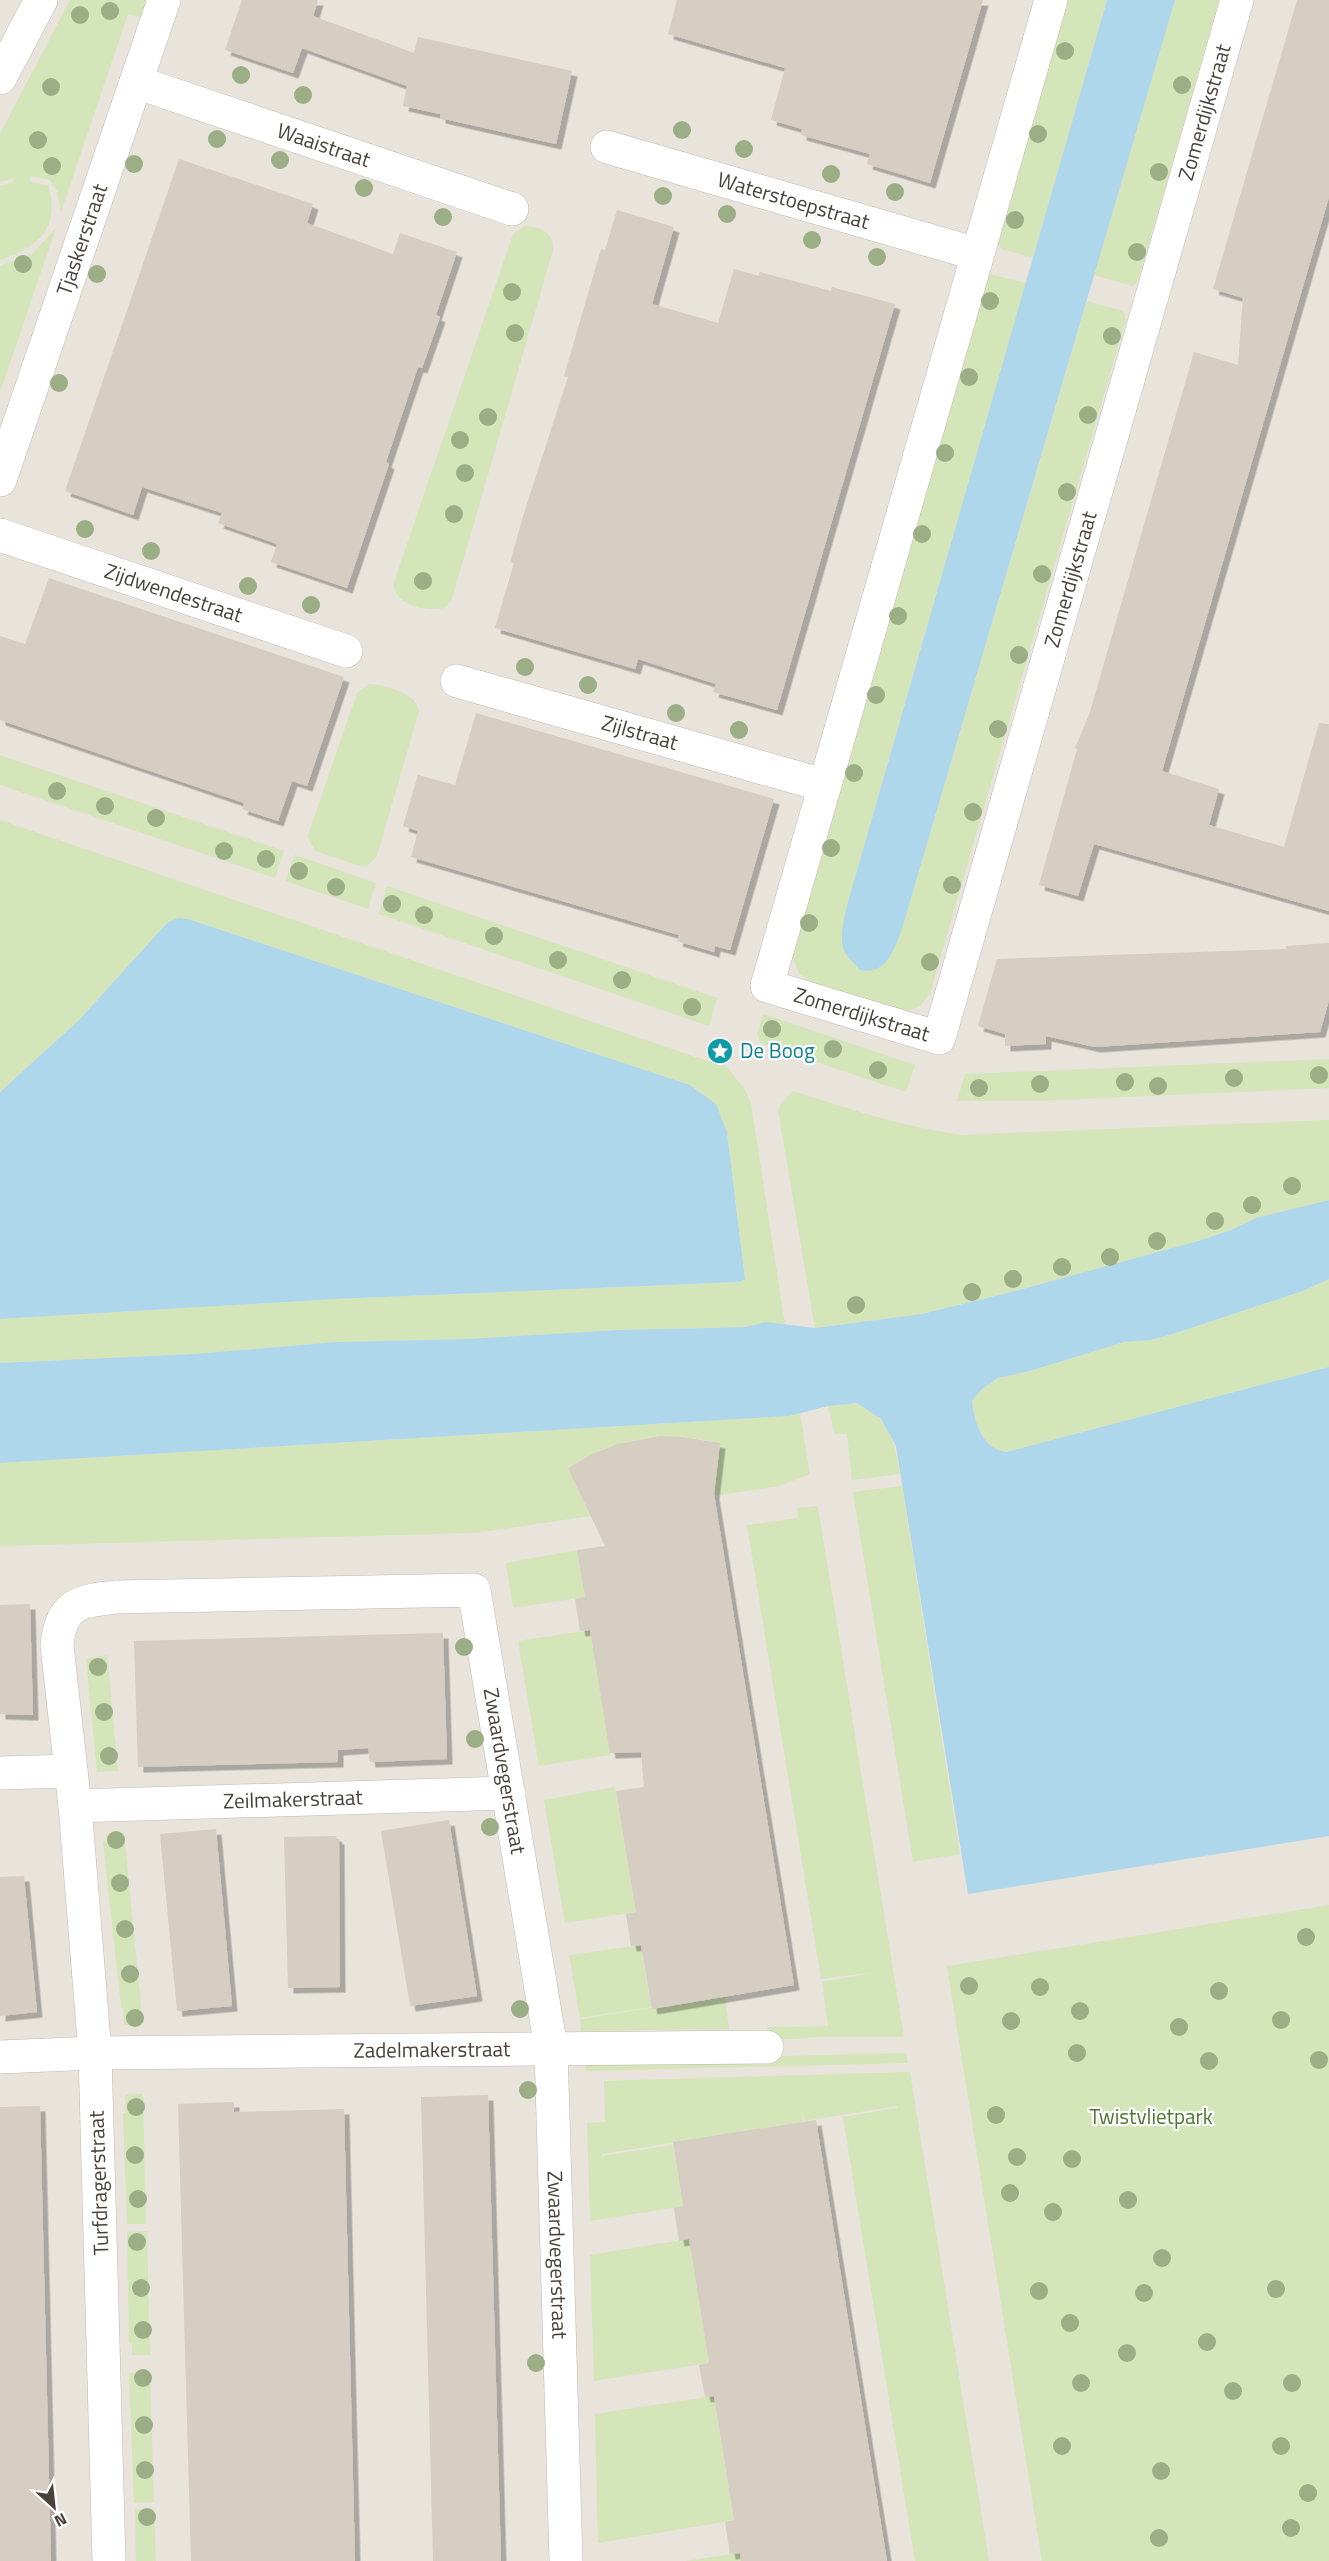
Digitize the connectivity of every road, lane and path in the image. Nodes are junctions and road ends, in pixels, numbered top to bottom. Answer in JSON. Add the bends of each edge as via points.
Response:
{"nodes":[{"id":1,"x":41,"y":0,"type":"edge"},
{"id":2,"x":164,"y":0,"type":"edge"},
{"id":3,"x":1051,"y":0,"type":"edge"},
{"id":4,"x":1237,"y":0,"type":"edge"},
{"id":5,"x":0,"y":78,"type":"edge"},
{"id":6,"x":136,"y":82,"type":"junction"},
{"id":7,"x":607,"y":147,"type":"dead end"},
{"id":8,"x":512,"y":208,"type":"dead end"},
{"id":9,"x":978,"y":254,"type":"junction"},
{"id":10,"x":0,"y":480,"type":"edge"},
{"id":11,"x":0,"y":535,"type":"edge"},
{"id":12,"x":346,"y":651,"type":"dead end"},
{"id":13,"x":457,"y":681,"type":"dead end"},
{"id":14,"x":823,"y":785,"type":"junction"},
{"id":15,"x":71,"y":1771,"type":"junction"},
{"id":16,"x":0,"y":1773,"type":"edge"},
{"id":17,"x":509,"y":1793,"type":"junction"},
{"id":18,"x":75,"y":1806,"type":"junction"},
{"id":19,"x":767,"y":2047,"type":"dead end"},
{"id":20,"x":551,"y":2048,"type":"junction"},
{"id":21,"x":95,"y":2053,"type":"junction"},
{"id":22,"x":0,"y":2057,"type":"edge"},
{"id":23,"x":109,"y":2561,"type":"edge"},
{"id":24,"x":566,"y":2561,"type":"edge"}],
"edges":[{"from":1,"to":5,"type":"street"},
{"from":2,"to":6,"type":"street","name":"Tjaskerstraat"},
{"from":3,"to":9,"type":"street","name":"Zomerdijkstraat"},
{"from":4,"to":14,"type":"street","name":"Zomerdijkstraat","via":[[939,1038],[767,986]]},
{"from":6,"to":8,"type":"street","name":"Waaistraat"},
{"from":6,"to":10,"type":"street","name":"Tjaskerstraat"},
{"from":7,"to":9,"type":"street","name":"Waterstoepstraat"},
{"from":9,"to":14,"type":"street","name":"Zomerdijkstraat"},
{"from":11,"to":12,"type":"street","name":"Zijdwendestraat"},
{"from":13,"to":14,"type":"street","name":"Zijlstraat"},
{"from":15,"to":16,"type":"street"},
{"from":15,"to":17,"type":"street","name":"Zwaardvegerstraat","via":[[57,1646],[59,1626],[68,1610],[88,1600],[474,1590]]},
{"from":15,"to":18,"type":"street","name":"Zwaardvegerstraat"},
{"from":17,"to":18,"type":"street","name":"Zeilmakerstraat"},
{"from":17,"to":20,"type":"street","name":"Zwaardvegerstraat"},
{"from":18,"to":21,"type":"street","name":"Turfdragerstraat"},
{"from":19,"to":20,"type":"street","name":"Zadelmakerstraat"},
{"from":20,"to":21,"type":"street","name":"Zadelmakerstraat"},
{"from":20,"to":24,"type":"street","name":"Zwaardvegerstraat"},
{"from":21,"to":22,"type":"street","name":"Zadelmakerstraat"},
{"from":21,"to":23,"type":"street","name":"Turfdragerstraat"}]}
